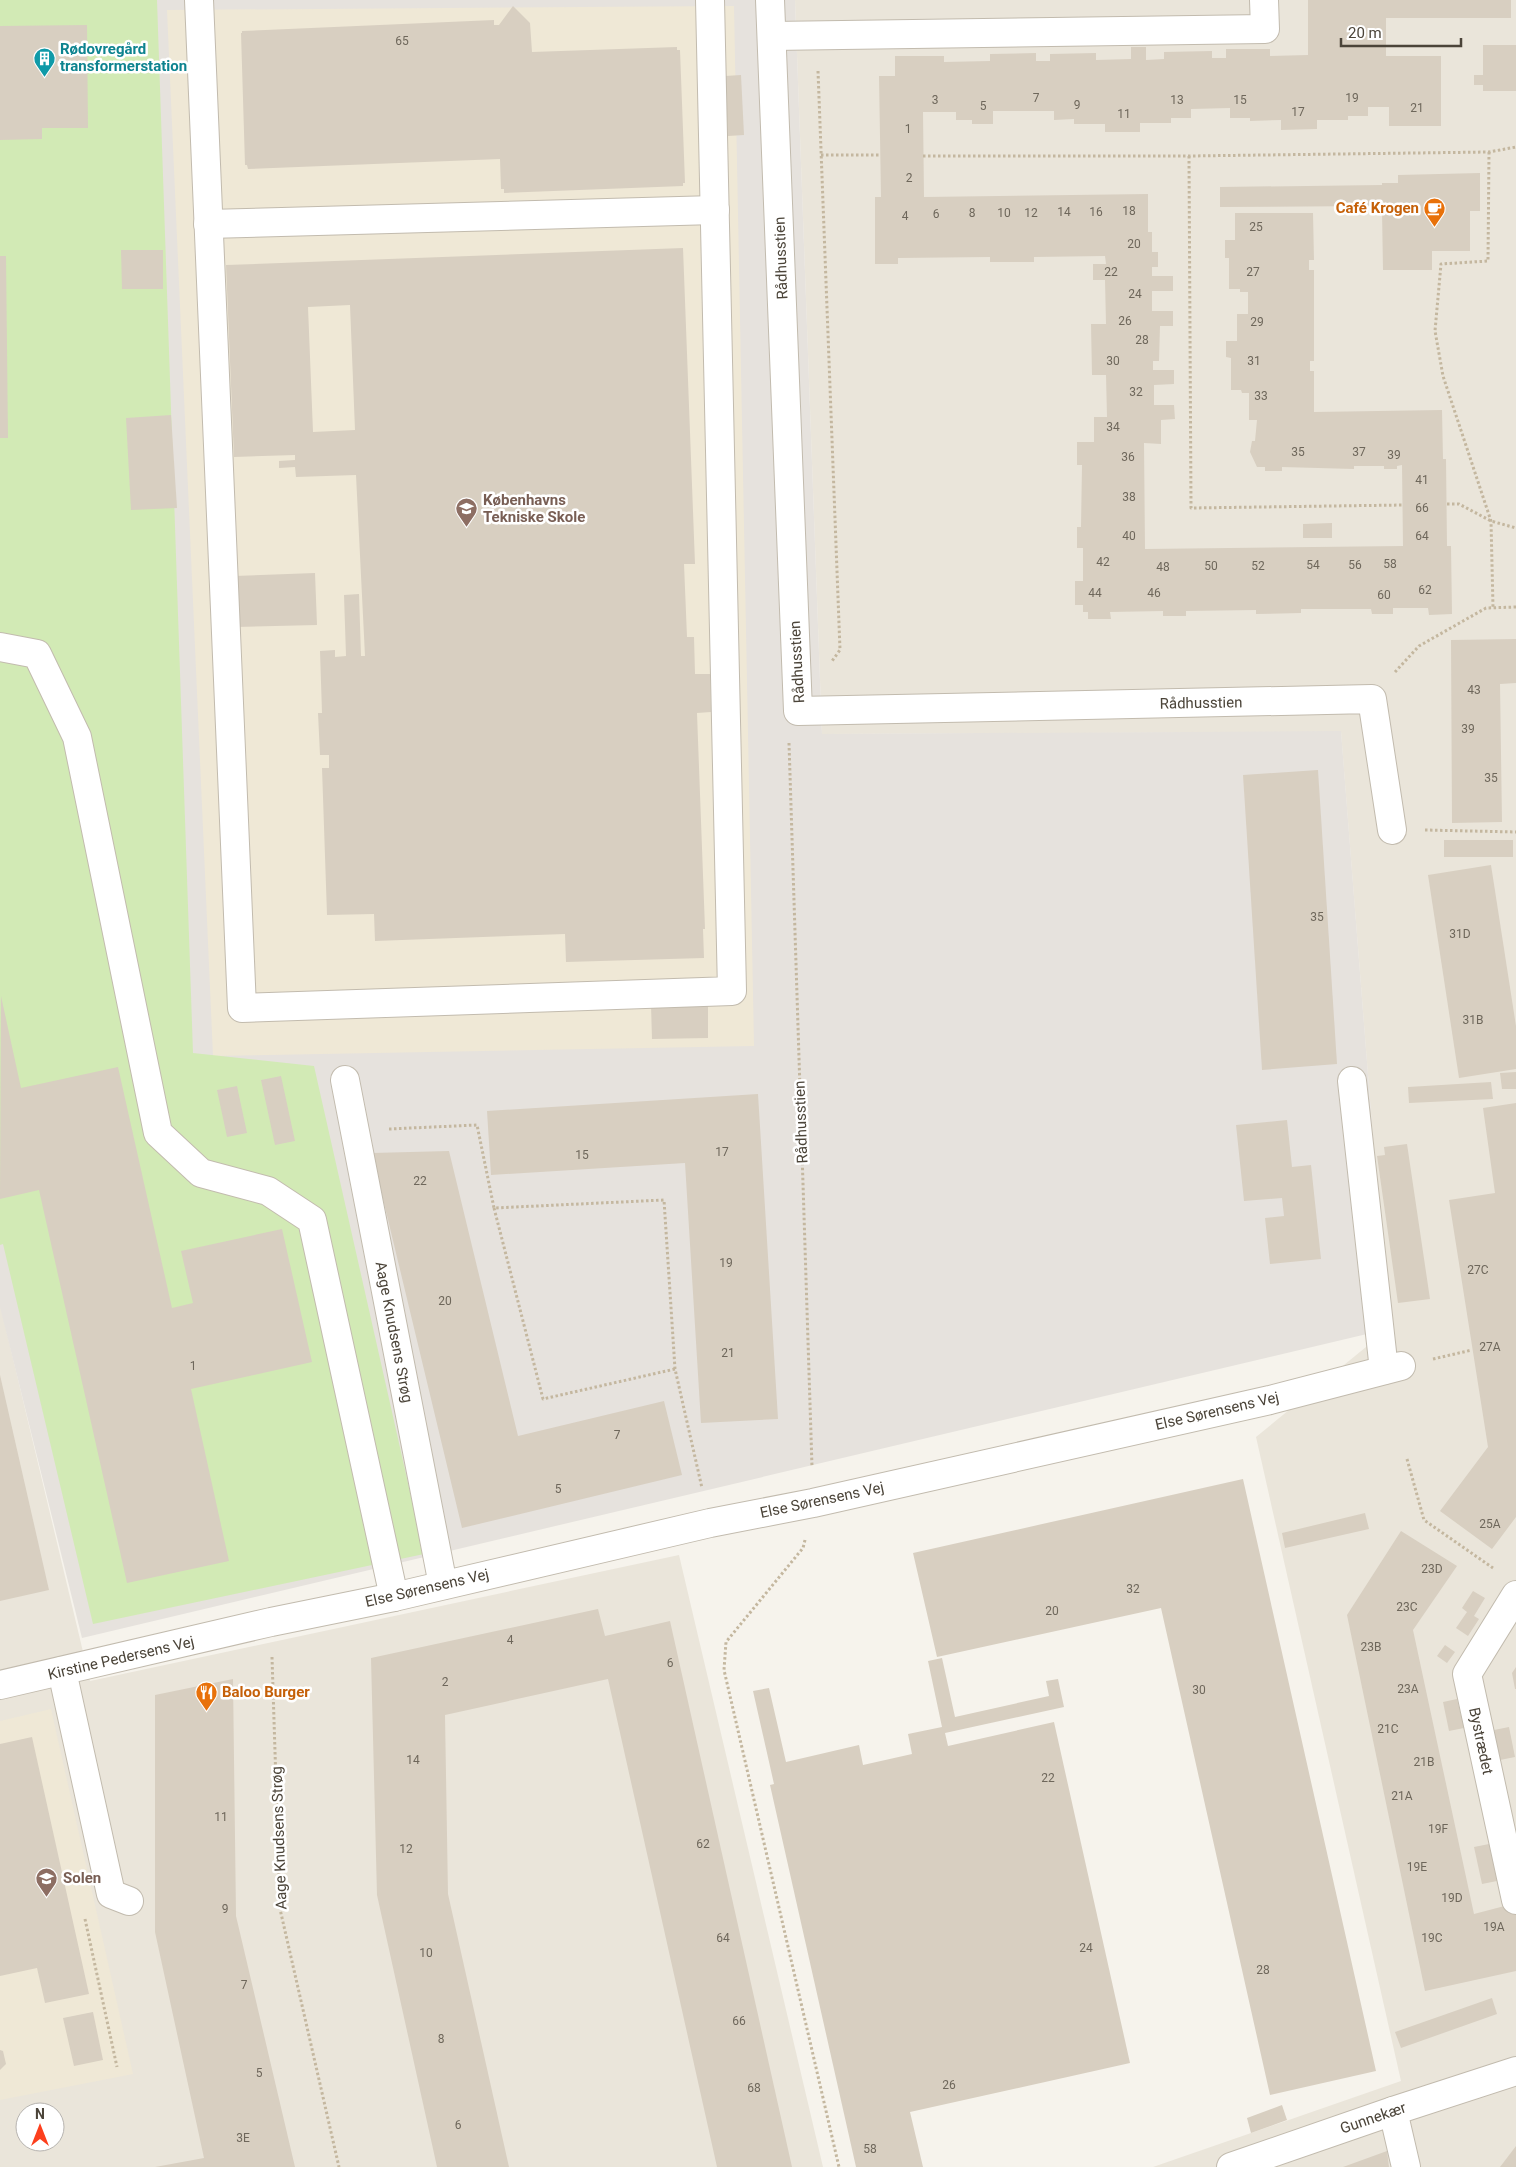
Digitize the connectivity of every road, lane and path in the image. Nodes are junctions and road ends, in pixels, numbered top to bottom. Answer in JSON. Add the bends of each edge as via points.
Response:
{"nodes":[{"id":1,"x":199,"y":0,"type":"edge"},
{"id":2,"x":710,"y":0,"type":"edge"},
{"id":3,"x":770,"y":0,"type":"edge"},
{"id":4,"x":1264,"y":0,"type":"edge"},
{"id":5,"x":816,"y":35,"type":"junction"},
{"id":6,"x":772,"y":36,"type":"junction"},
{"id":7,"x":1516,"y":147,"type":"edge"},
{"id":8,"x":1489,"y":152,"type":"junction"},
{"id":9,"x":821,"y":155,"type":"junction"},
{"id":10,"x":880,"y":155,"type":"dead end"},
{"id":11,"x":923,"y":156,"type":"dead end"},
{"id":12,"x":1189,"y":156,"type":"junction"},
{"id":13,"x":715,"y":210,"type":"junction"},
{"id":14,"x":208,"y":224,"type":"junction"},
{"id":15,"x":1447,"y":504,"type":"dead end"},
{"id":16,"x":1403,"y":505,"type":"dead end"},
{"id":17,"x":1491,"y":521,"type":"junction"},
{"id":18,"x":1516,"y":528,"type":"edge"},
{"id":19,"x":1493,"y":607,"type":"junction"},
{"id":20,"x":1516,"y":607,"type":"edge"},
{"id":21,"x":0,"y":647,"type":"edge"},
{"id":22,"x":830,"y":665,"type":"dead end"},
{"id":23,"x":1372,"y":699,"type":"junction"},
{"id":24,"x":798,"y":710,"type":"junction"},
{"id":25,"x":1392,"y":830,"type":"joint"},
{"id":26,"x":1516,"y":832,"type":"edge"},
{"id":27,"x":345,"y":1080,"type":"dead end"},
{"id":28,"x":1352,"y":1081,"type":"dead end"},
{"id":29,"x":355,"y":1130,"type":"junction"},
{"id":30,"x":494,"y":1208,"type":"junction"},
{"id":31,"x":676,"y":1368,"type":"junction"},
{"id":32,"x":1407,"y":1460,"type":"dead end"},
{"id":33,"x":813,"y":1503,"type":"junction"},
{"id":34,"x":710,"y":1523,"type":"junction"},
{"id":35,"x":1508,"y":1584,"type":"edge"},
{"id":36,"x":443,"y":1585,"type":"junction"},
{"id":37,"x":394,"y":1597,"type":"junction"},
{"id":38,"x":271,"y":1622,"type":"junction"},
{"id":39,"x":243,"y":1630,"type":"joint"},
{"id":40,"x":62,"y":1671,"type":"junction"},
{"id":41,"x":0,"y":1685,"type":"edge"},
{"id":42,"x":1516,"y":1900,"type":"edge"},
{"id":43,"x":129,"y":1901,"type":"dead end"},
{"id":44,"x":1516,"y":2071,"type":"edge"},
{"id":45,"x":1393,"y":2111,"type":"junction"},
{"id":46,"x":1291,"y":2157,"type":"edge"},
{"id":47,"x":339,"y":2167,"type":"edge"},
{"id":48,"x":839,"y":2167,"type":"edge"},
{"id":49,"x":1231,"y":2167,"type":"edge"},
{"id":50,"x":1406,"y":2167,"type":"edge"}],
"edges":[{"from":1,"to":14,"type":"street"},
{"from":2,"to":13,"type":"street"},
{"from":3,"to":6,"type":"street","name":"Rådhusstien"},
{"from":4,"to":5,"type":"street","via":[[1265,28]]},
{"from":5,"to":6,"type":"street"},
{"from":5,"to":9,"type":"path"},
{"from":6,"to":24,"type":"street","name":"Rådhusstien"},
{"from":7,"to":8,"type":"path"},
{"from":8,"to":12,"type":"path"},
{"from":8,"to":17,"type":"path","via":[[1488,261],[1441,264],[1435,331],[1443,376]]},
{"from":9,"to":10,"type":"path"},
{"from":9,"to":22,"type":"path","via":[[840,650]]},
{"from":11,"to":12,"type":"path"},
{"from":12,"to":16,"type":"path","via":[[1191,508]]},
{"from":13,"to":14,"type":"street"},
{"from":13,"to":14,"type":"street","via":[[732,991],[242,1008]]},
{"from":15,"to":17,"type":"path","via":[[1459,504]]},
{"from":17,"to":18,"type":"path"},
{"from":17,"to":19,"type":"path"},
{"from":19,"to":20,"type":"path"},
{"from":19,"to":23,"type":"path","via":[[1419,646]]},
{"from":21,"to":37,"type":"street","via":[[37,654],[77,737],[158,1133],[201,1173],[268,1191],[312,1220]]},
{"from":23,"to":24,"type":"street","name":"Rådhusstien"},
{"from":23,"to":25,"type":"street"},
{"from":24,"to":33,"type":"path","name":"Rådhusstien","via":[[789,741]]},
{"from":25,"to":26,"type":"path"},
{"from":27,"to":29,"type":"street","name":"Aage Knudsens Strøg"},
{"from":28,"to":33,"type":"street","name":"Else Sørensens Vej","via":[[1392,1368],[1270,1400]]},
{"from":29,"to":30,"type":"path","via":[[477,1124]]},
{"from":29,"to":36,"type":"street","name":"Aage Knudsens Strøg"},
{"from":30,"to":31,"type":"path","via":[[543,1398]]},
{"from":30,"to":31,"type":"path","via":[[664,1200]]},
{"from":31,"to":34,"type":"path"},
{"from":32,"to":35,"type":"path","via":[[1424,1520]]},
{"from":33,"to":34,"type":"street","name":"Else Sørensens Vej"},
{"from":33,"to":48,"type":"path","name":"Rådhusstien","via":[[803,1548],[726,1642],[724,1670]]},
{"from":34,"to":36,"type":"street","name":"Else Sørensens Vej"},
{"from":35,"to":42,"type":"street","name":"Bystrædet","via":[[1467,1674]]},
{"from":36,"to":37,"type":"street","name":"Else Sørensens Vej"},
{"from":37,"to":38,"type":"street","name":"Else Sørensens Vej"},
{"from":38,"to":39,"type":"street","name":"Else Sørensens Vej"},
{"from":38,"to":47,"type":"path","name":"Aage Knudsens Strøg","via":[[280,1909]]},
{"from":39,"to":40,"type":"street","name":"Kirstine Pedersens Vej"},
{"from":40,"to":41,"type":"street","name":"Kirstine Pedersens Vej"},
{"from":40,"to":43,"type":"street","via":[[112,1894]]},
{"from":44,"to":45,"type":"street","name":"Gunnekær"},
{"from":45,"to":46,"type":"street","name":"Gunnekær"},
{"from":45,"to":50,"type":"street"},
{"from":46,"to":49,"type":"street","name":"Gunnekær"}]}
